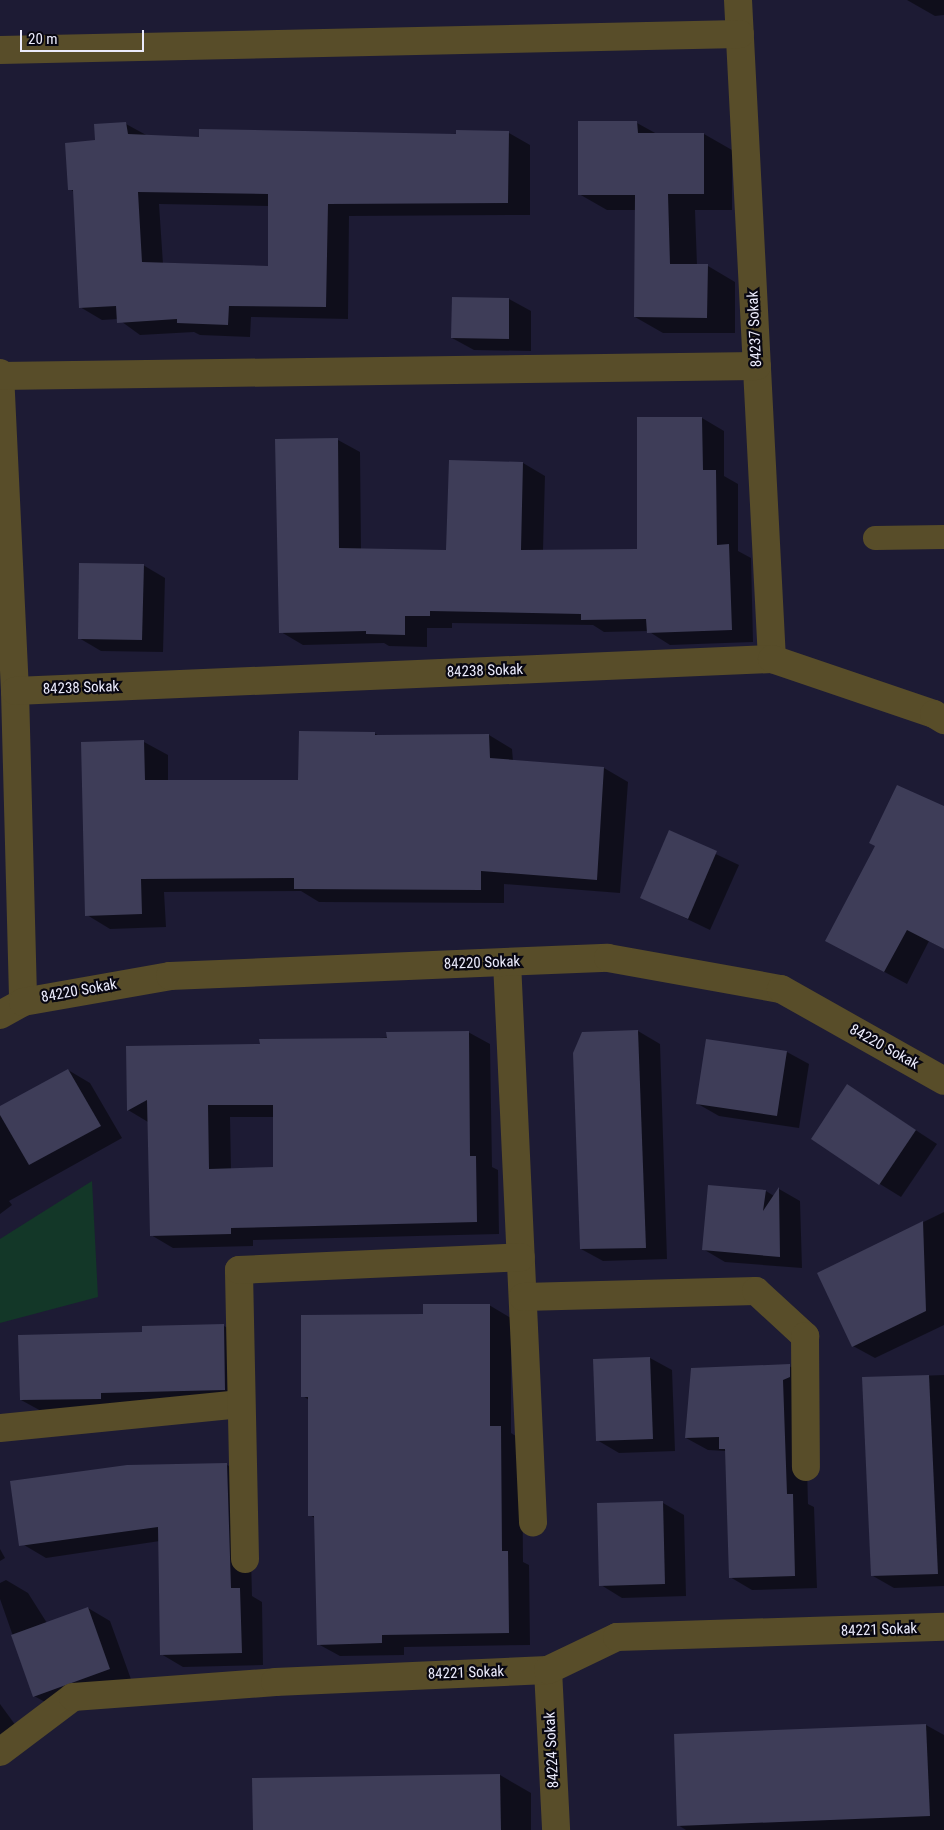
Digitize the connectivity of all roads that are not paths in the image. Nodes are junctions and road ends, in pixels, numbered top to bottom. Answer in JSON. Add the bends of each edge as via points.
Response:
{"nodes":[{"id":1,"x":738,"y":0,"type":"edge"},
{"id":2,"x":740,"y":34,"type":"junction"},
{"id":3,"x":0,"y":50,"type":"edge"},
{"id":4,"x":757,"y":366,"type":"junction"},
{"id":5,"x":0,"y":374,"type":"edge"},
{"id":6,"x":944,"y":537,"type":"edge"},
{"id":7,"x":876,"y":538,"type":"dead end"},
{"id":8,"x":4,"y":563,"type":"edge"},
{"id":9,"x":772,"y":658,"type":"junction"},
{"id":10,"x":15,"y":691,"type":"junction"},
{"id":11,"x":944,"y":720,"type":"edge"},
{"id":12,"x":507,"y":962,"type":"junction"},
{"id":13,"x":11,"y":1008,"type":"edge"},
{"id":14,"x":944,"y":1080,"type":"edge"},
{"id":15,"x":521,"y":1257,"type":"junction"},
{"id":16,"x":523,"y":1297,"type":"junction"},
{"id":17,"x":241,"y":1404,"type":"junction"},
{"id":18,"x":0,"y":1428,"type":"edge"},
{"id":19,"x":806,"y":1467,"type":"dead end"},
{"id":20,"x":533,"y":1522,"type":"dead end"},
{"id":21,"x":246,"y":1559,"type":"dead end"},
{"id":22,"x":944,"y":1627,"type":"edge"},
{"id":23,"x":548,"y":1670,"type":"junction"},
{"id":24,"x":0,"y":1752,"type":"edge"},
{"id":25,"x":556,"y":1830,"type":"edge"}],
"edges":[{"from":1,"to":2,"type":"street","name":"84237 Sokak"},
{"from":2,"to":3,"type":"street"},
{"from":2,"to":4,"type":"street","name":"84237 Sokak"},
{"from":4,"to":5,"type":"street"},
{"from":4,"to":9,"type":"street","name":"84237 Sokak"},
{"from":5,"to":8,"type":"street"},
{"from":6,"to":7,"type":"lane"},
{"from":8,"to":10,"type":"street"},
{"from":9,"to":10,"type":"street","name":"84238 Sokak"},
{"from":9,"to":11,"type":"street","name":"84238 Sokak"},
{"from":10,"to":13,"type":"street"},
{"from":12,"to":13,"type":"street","name":"84220 Sokak","via":[[170,976]]},
{"from":12,"to":14,"type":"street","name":"84220 Sokak","via":[[608,958],[781,990]]},
{"from":12,"to":15,"type":"street"},
{"from":15,"to":16,"type":"street"},
{"from":15,"to":17,"type":"street","via":[[239,1270]]},
{"from":16,"to":19,"type":"street","via":[[756,1291],[805,1336]]},
{"from":16,"to":20,"type":"street"},
{"from":17,"to":18,"type":"street"},
{"from":17,"to":21,"type":"street"},
{"from":22,"to":23,"type":"street","name":"84221 Sokak","via":[[617,1637]]},
{"from":23,"to":24,"type":"street","name":"84221 Sokak","via":[[275,1682],[73,1698]]},
{"from":23,"to":25,"type":"street","name":"84224 Sokak"}]}
